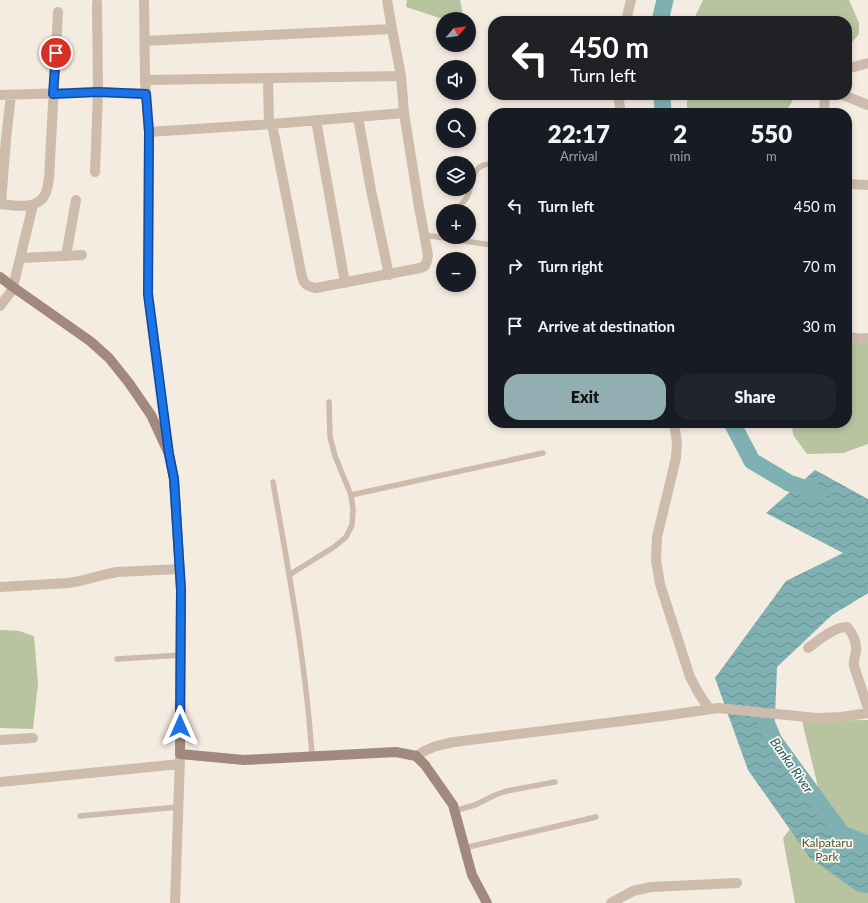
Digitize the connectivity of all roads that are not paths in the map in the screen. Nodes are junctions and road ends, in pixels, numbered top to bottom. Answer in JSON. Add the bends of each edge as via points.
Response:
{"nodes":[{"id":1,"x":144,"y":0,"type":"edge"},
{"id":2,"x":387,"y":0,"type":"edge"},
{"id":3,"x":631,"y":0,"type":"edge"},
{"id":4,"x":97,"y":3,"type":"dead end"},
{"id":5,"x":58,"y":12,"type":"dead end"},
{"id":6,"x":627,"y":16,"type":"edge"},
{"id":7,"x":392,"y":29,"type":"junction"},
{"id":8,"x":145,"y":41,"type":"junction"},
{"id":9,"x":868,"y":63,"type":"edge"},
{"id":10,"x":852,"y":67,"type":"edge"},
{"id":11,"x":401,"y":76,"type":"junction"},
{"id":12,"x":268,"y":78,"type":"junction"},
{"id":13,"x":145,"y":80,"type":"junction"},
{"id":14,"x":98,"y":92,"type":"junction"},
{"id":15,"x":53,"y":94,"type":"junction"},
{"id":16,"x":146,"y":94,"type":"junction"},
{"id":17,"x":0,"y":95,"type":"edge"},
{"id":18,"x":11,"y":95,"type":"junction"},
{"id":19,"x":852,"y":99,"type":"edge"},
{"id":20,"x":868,"y":105,"type":"edge"},
{"id":21,"x":404,"y":113,"type":"junction"},
{"id":22,"x":358,"y":117,"type":"junction"},
{"id":23,"x":316,"y":120,"type":"junction"},
{"id":24,"x":270,"y":124,"type":"junction"},
{"id":25,"x":149,"y":132,"type":"junction"},
{"id":26,"x":488,"y":164,"type":"edge"},
{"id":27,"x":2,"y":172,"type":"edge"},
{"id":28,"x":96,"y":172,"type":"dead end"},
{"id":29,"x":852,"y":184,"type":"edge"},
{"id":30,"x":868,"y":185,"type":"edge"},
{"id":31,"x":76,"y":200,"type":"dead end"},
{"id":32,"x":1,"y":204,"type":"edge"},
{"id":33,"x":462,"y":204,"type":"edge"},
{"id":34,"x":33,"y":205,"type":"junction"},
{"id":35,"x":424,"y":235,"type":"junction"},
{"id":36,"x":436,"y":236,"type":"edge"},
{"id":37,"x":476,"y":242,"type":"edge"},
{"id":38,"x":488,"y":244,"type":"edge"},
{"id":39,"x":82,"y":255,"type":"dead end"},
{"id":40,"x":66,"y":256,"type":"junction"},
{"id":41,"x":21,"y":258,"type":"junction"},
{"id":42,"x":389,"y":275,"type":"junction"},
{"id":43,"x":0,"y":277,"type":"edge"},
{"id":44,"x":345,"y":283,"type":"junction"},
{"id":45,"x":12,"y":287,"type":"junction"},
{"id":46,"x":0,"y":306,"type":"edge"},
{"id":47,"x":852,"y":337,"type":"edge"},
{"id":48,"x":868,"y":338,"type":"edge"},
{"id":49,"x":329,"y":402,"type":"dead end"},
{"id":50,"x":675,"y":428,"type":"edge"},
{"id":51,"x":543,"y":453,"type":"dead end"},
{"id":52,"x":169,"y":454,"type":"junction"},
{"id":53,"x":273,"y":482,"type":"dead end"},
{"id":54,"x":351,"y":495,"type":"junction"},
{"id":55,"x":180,"y":569,"type":"junction"},
{"id":56,"x":289,"y":575,"type":"junction"},
{"id":57,"x":0,"y":587,"type":"edge"},
{"id":58,"x":808,"y":648,"type":"dead end"},
{"id":59,"x":181,"y":655,"type":"junction"},
{"id":60,"x":117,"y":659,"type":"dead end"},
{"id":61,"x":868,"y":708,"type":"edge"},
{"id":62,"x":713,"y":709,"type":"junction"},
{"id":63,"x":868,"y":713,"type":"edge"},
{"id":64,"x":33,"y":738,"type":"dead end"},
{"id":65,"x":0,"y":740,"type":"edge"},
{"id":66,"x":312,"y":756,"type":"junction"},
{"id":67,"x":416,"y":756,"type":"junction"},
{"id":68,"x":180,"y":759,"type":"junction"},
{"id":69,"x":0,"y":782,"type":"edge"},
{"id":70,"x":555,"y":782,"type":"dead end"},
{"id":71,"x":178,"y":807,"type":"junction"},
{"id":72,"x":454,"y":811,"type":"junction"},
{"id":73,"x":80,"y":816,"type":"dead end"},
{"id":74,"x":596,"y":817,"type":"dead end"},
{"id":75,"x":464,"y":848,"type":"junction"},
{"id":76,"x":737,"y":883,"type":"dead end"},
{"id":77,"x":175,"y":903,"type":"edge"},
{"id":78,"x":487,"y":903,"type":"edge"},
{"id":79,"x":611,"y":903,"type":"edge"}],
"edges":[{"from":1,"to":8,"type":"street"},
{"from":2,"to":7,"type":"street"},
{"from":3,"to":6,"type":"street"},
{"from":4,"to":14,"type":"street"},
{"from":5,"to":15,"type":"street"},
{"from":7,"to":8,"type":"street"},
{"from":7,"to":11,"type":"street"},
{"from":8,"to":13,"type":"street"},
{"from":9,"to":10,"type":"street"},
{"from":11,"to":12,"type":"street"},
{"from":11,"to":21,"type":"street"},
{"from":12,"to":13,"type":"street"},
{"from":12,"to":24,"type":"street"},
{"from":13,"to":16,"type":"street"},
{"from":14,"to":15,"type":"street"},
{"from":14,"to":16,"type":"street"},
{"from":14,"to":28,"type":"street"},
{"from":15,"to":18,"type":"street"},
{"from":15,"to":34,"type":"street","via":[[49,179],[42,199]]},
{"from":16,"to":25,"type":"street"},
{"from":17,"to":18,"type":"street"},
{"from":18,"to":27,"type":"street"},
{"from":19,"to":20,"type":"street"},
{"from":21,"to":22,"type":"street"},
{"from":21,"to":35,"type":"street"},
{"from":22,"to":23,"type":"street"},
{"from":22,"to":42,"type":"street"},
{"from":23,"to":24,"type":"street"},
{"from":23,"to":44,"type":"street"},
{"from":24,"to":25,"type":"street"},
{"from":24,"to":44,"type":"street","via":[[303,280],[310,288]]},
{"from":25,"to":52,"type":"street","via":[[148,294]]},
{"from":26,"to":33,"type":"lane","via":[[476,170],[468,196]]},
{"from":27,"to":32,"type":"street"},
{"from":29,"to":30,"type":"street"},
{"from":31,"to":40,"type":"street"},
{"from":32,"to":34,"type":"street","via":[[23,207]]},
{"from":34,"to":41,"type":"street"},
{"from":35,"to":36,"type":"lane"},
{"from":35,"to":42,"type":"street","via":[[428,255],[425,266]]},
{"from":37,"to":38,"type":"lane"},
{"from":39,"to":40,"type":"street"},
{"from":40,"to":41,"type":"street"},
{"from":41,"to":45,"type":"street"},
{"from":42,"to":44,"type":"street"},
{"from":43,"to":45,"type":"street"},
{"from":45,"to":46,"type":"street"},
{"from":45,"to":52,"type":"street","via":[[90,341],[109,358],[151,415]]},
{"from":47,"to":48,"type":"street"},
{"from":49,"to":54,"type":"lane","via":[[330,437]]},
{"from":50,"to":62,"type":"street","via":[[676,458],[657,537],[656,560],[660,584],[690,677],[698,692]]},
{"from":51,"to":54,"type":"lane"},
{"from":52,"to":55,"type":"street","via":[[174,479]]},
{"from":53,"to":56,"type":"lane"},
{"from":54,"to":56,"type":"lane","via":[[352,525],[346,537]]},
{"from":55,"to":57,"type":"street","via":[[117,572],[68,583]]},
{"from":55,"to":59,"type":"street"},
{"from":56,"to":66,"type":"lane","via":[[307,694]]},
{"from":58,"to":61,"type":"street","via":[[842,627],[851,630],[856,645],[854,666]]},
{"from":59,"to":60,"type":"lane"},
{"from":59,"to":68,"type":"street"},
{"from":62,"to":63,"type":"street","via":[[817,718]]},
{"from":62,"to":67,"type":"street","via":[[454,742],[438,745]]},
{"from":64,"to":65,"type":"street"},
{"from":66,"to":67,"type":"street","via":[[396,752]]},
{"from":66,"to":68,"type":"street","via":[[244,760]]},
{"from":67,"to":72,"type":"street","via":[[453,804]]},
{"from":68,"to":69,"type":"street"},
{"from":68,"to":71,"type":"street"},
{"from":70,"to":72,"type":"lane","via":[[506,791]]},
{"from":71,"to":73,"type":"lane"},
{"from":71,"to":77,"type":"street"},
{"from":72,"to":75,"type":"street"},
{"from":74,"to":75,"type":"lane"},
{"from":75,"to":78,"type":"street","via":[[472,875]]},
{"from":76,"to":79,"type":"street","via":[[651,887],[633,891]]}]}
